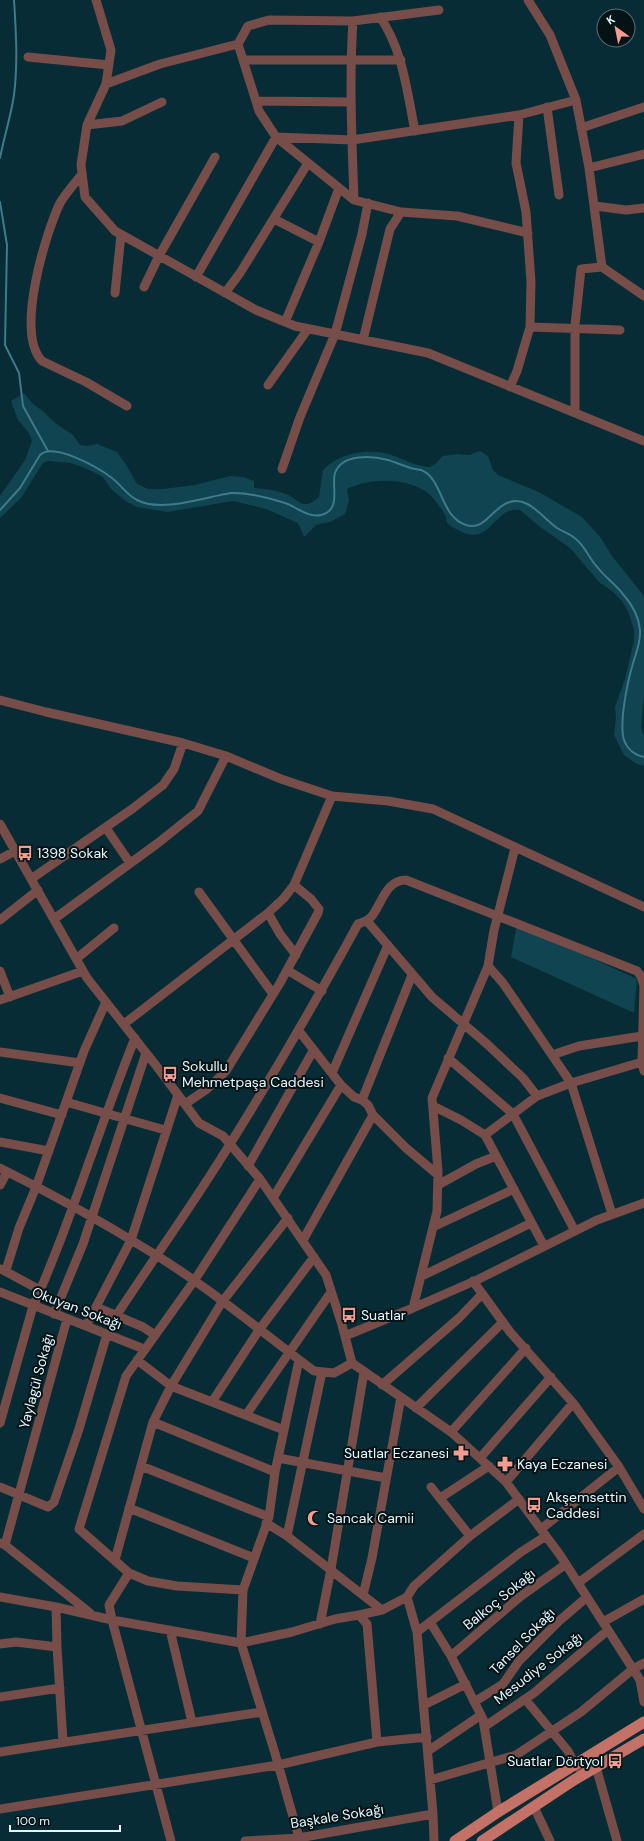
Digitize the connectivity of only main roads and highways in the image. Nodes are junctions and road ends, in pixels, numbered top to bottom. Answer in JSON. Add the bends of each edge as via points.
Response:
{"nodes":[{"id":1,"x":644,"y":1722,"type":"edge"},
{"id":2,"x":644,"y":1738,"type":"edge"},
{"id":3,"x":455,"y":1841,"type":"edge"},
{"id":4,"x":482,"y":1841,"type":"edge"}],
"edges":[{"from":1,"to":3,"type":"main road"},
{"from":2,"to":4,"type":"main road","via":[[585,1773]]}]}
